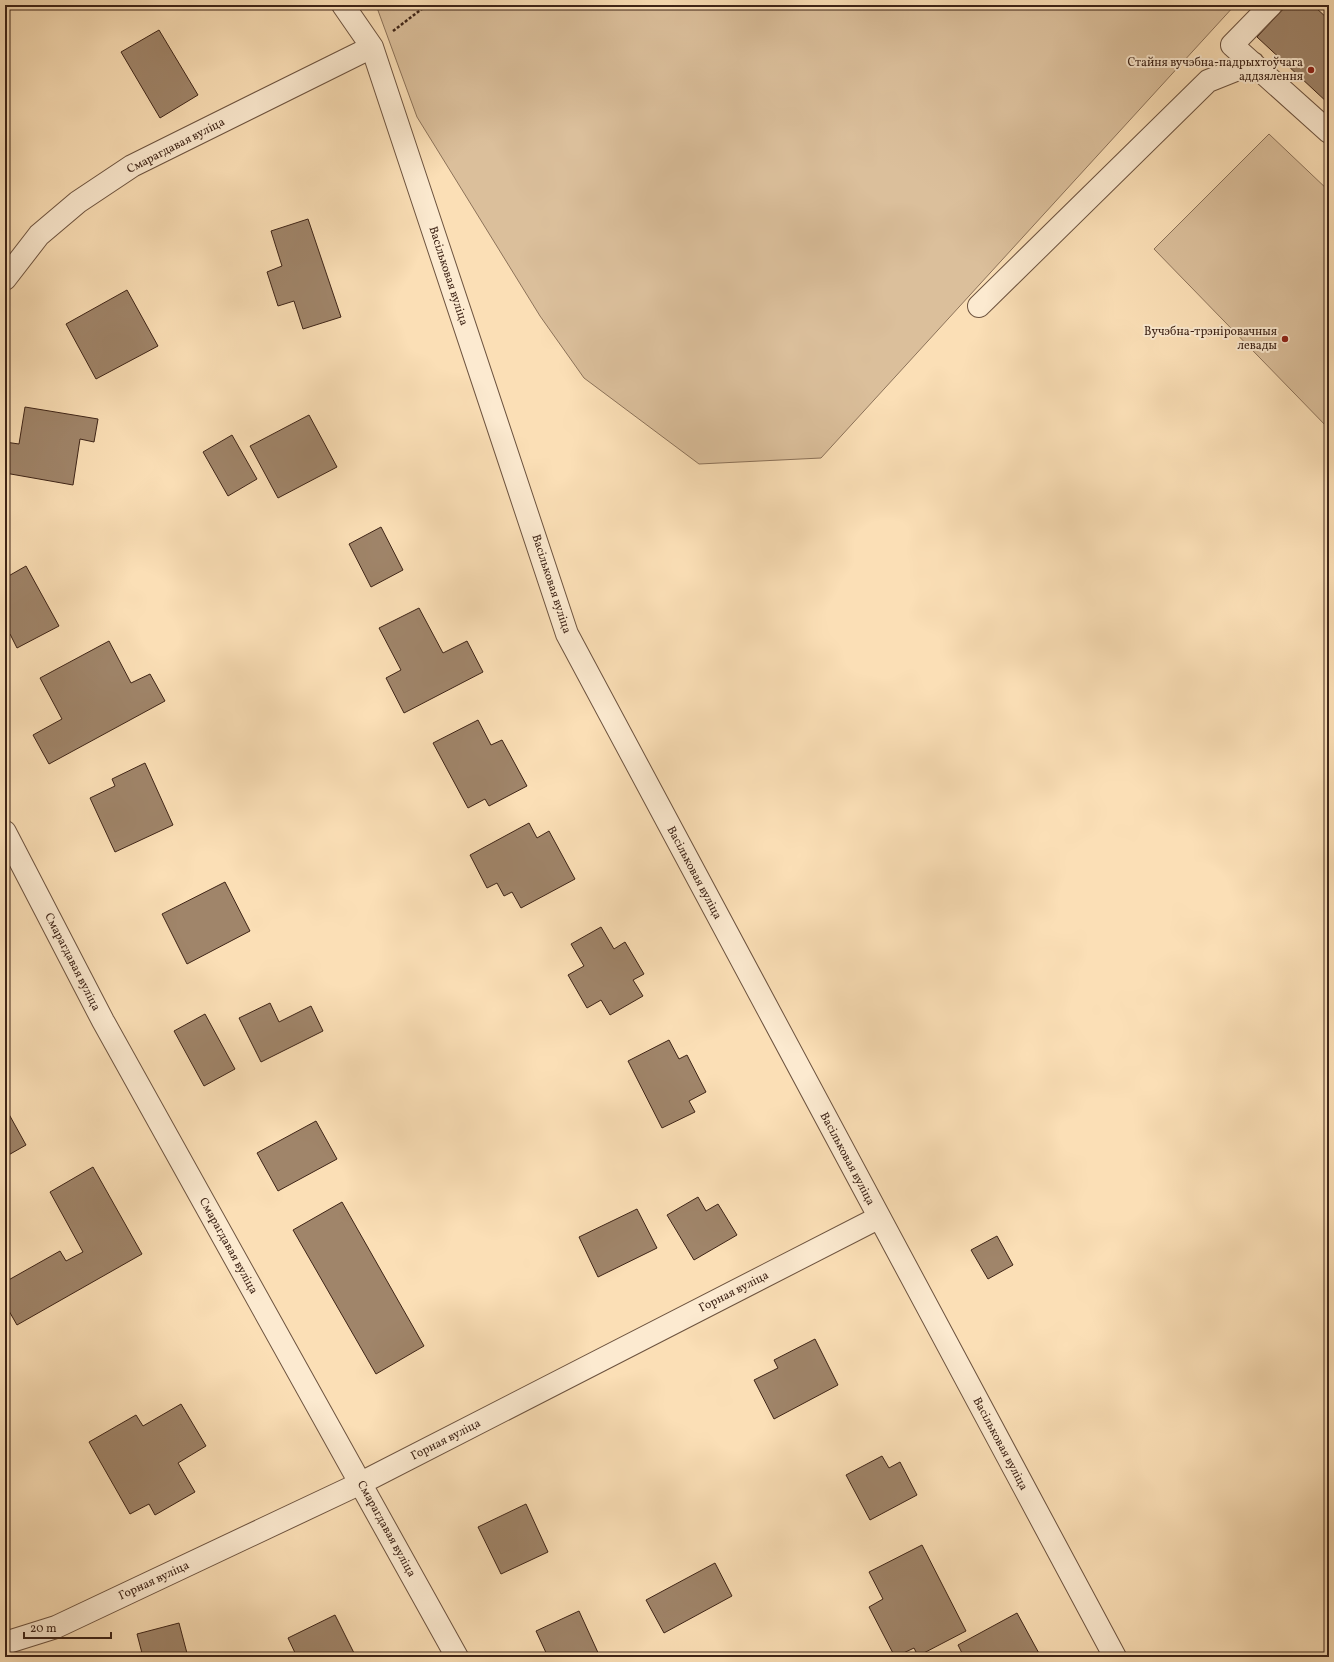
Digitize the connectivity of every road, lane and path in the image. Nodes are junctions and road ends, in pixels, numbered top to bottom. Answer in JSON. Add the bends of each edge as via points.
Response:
{"nodes":[{"id":1,"x":343,"y":5,"type":"edge"},
{"id":2,"x":427,"y":5,"type":"edge"},
{"id":3,"x":1271,"y":5,"type":"edge"},
{"id":4,"x":372,"y":47,"type":"junction"},
{"id":5,"x":1253,"y":63,"type":"junction"},
{"id":6,"x":1329,"y":132,"type":"edge"},
{"id":7,"x":5,"y":279,"type":"edge"},
{"id":8,"x":979,"y":306,"type":"dead end"},
{"id":9,"x":5,"y":832,"type":"edge"},
{"id":10,"x":878,"y":1218,"type":"junction"},
{"id":11,"x":361,"y":1483,"type":"junction"},
{"id":12,"x":5,"y":1643,"type":"edge"},
{"id":13,"x":458,"y":1657,"type":"edge"},
{"id":14,"x":1115,"y":1657,"type":"edge"}],
"edges":[{"from":1,"to":4,"type":"street","name":"Васільковая вуліца"},
{"from":2,"to":4,"type":"path"},
{"from":3,"to":5,"type":"street","via":[[1232,44]]},
{"from":4,"to":7,"type":"street","name":"Смарагдавая вуліца","via":[[132,166],[78,202],[39,235]]},
{"from":4,"to":10,"type":"street","name":"Васільковая вуліца","via":[[567,634]]},
{"from":5,"to":6,"type":"street"},
{"from":5,"to":8,"type":"street","via":[[1208,81]]},
{"from":9,"to":11,"type":"street","name":"Смарагдавая вуліца","via":[[103,1021]]},
{"from":10,"to":11,"type":"street","name":"Горная вуліца"},
{"from":10,"to":14,"type":"street","name":"Васільковая вуліца"},
{"from":11,"to":12,"type":"street","name":"Горная вуліца","via":[[56,1626]]},
{"from":11,"to":13,"type":"street","name":"Смарагдавая вуліца"}]}
